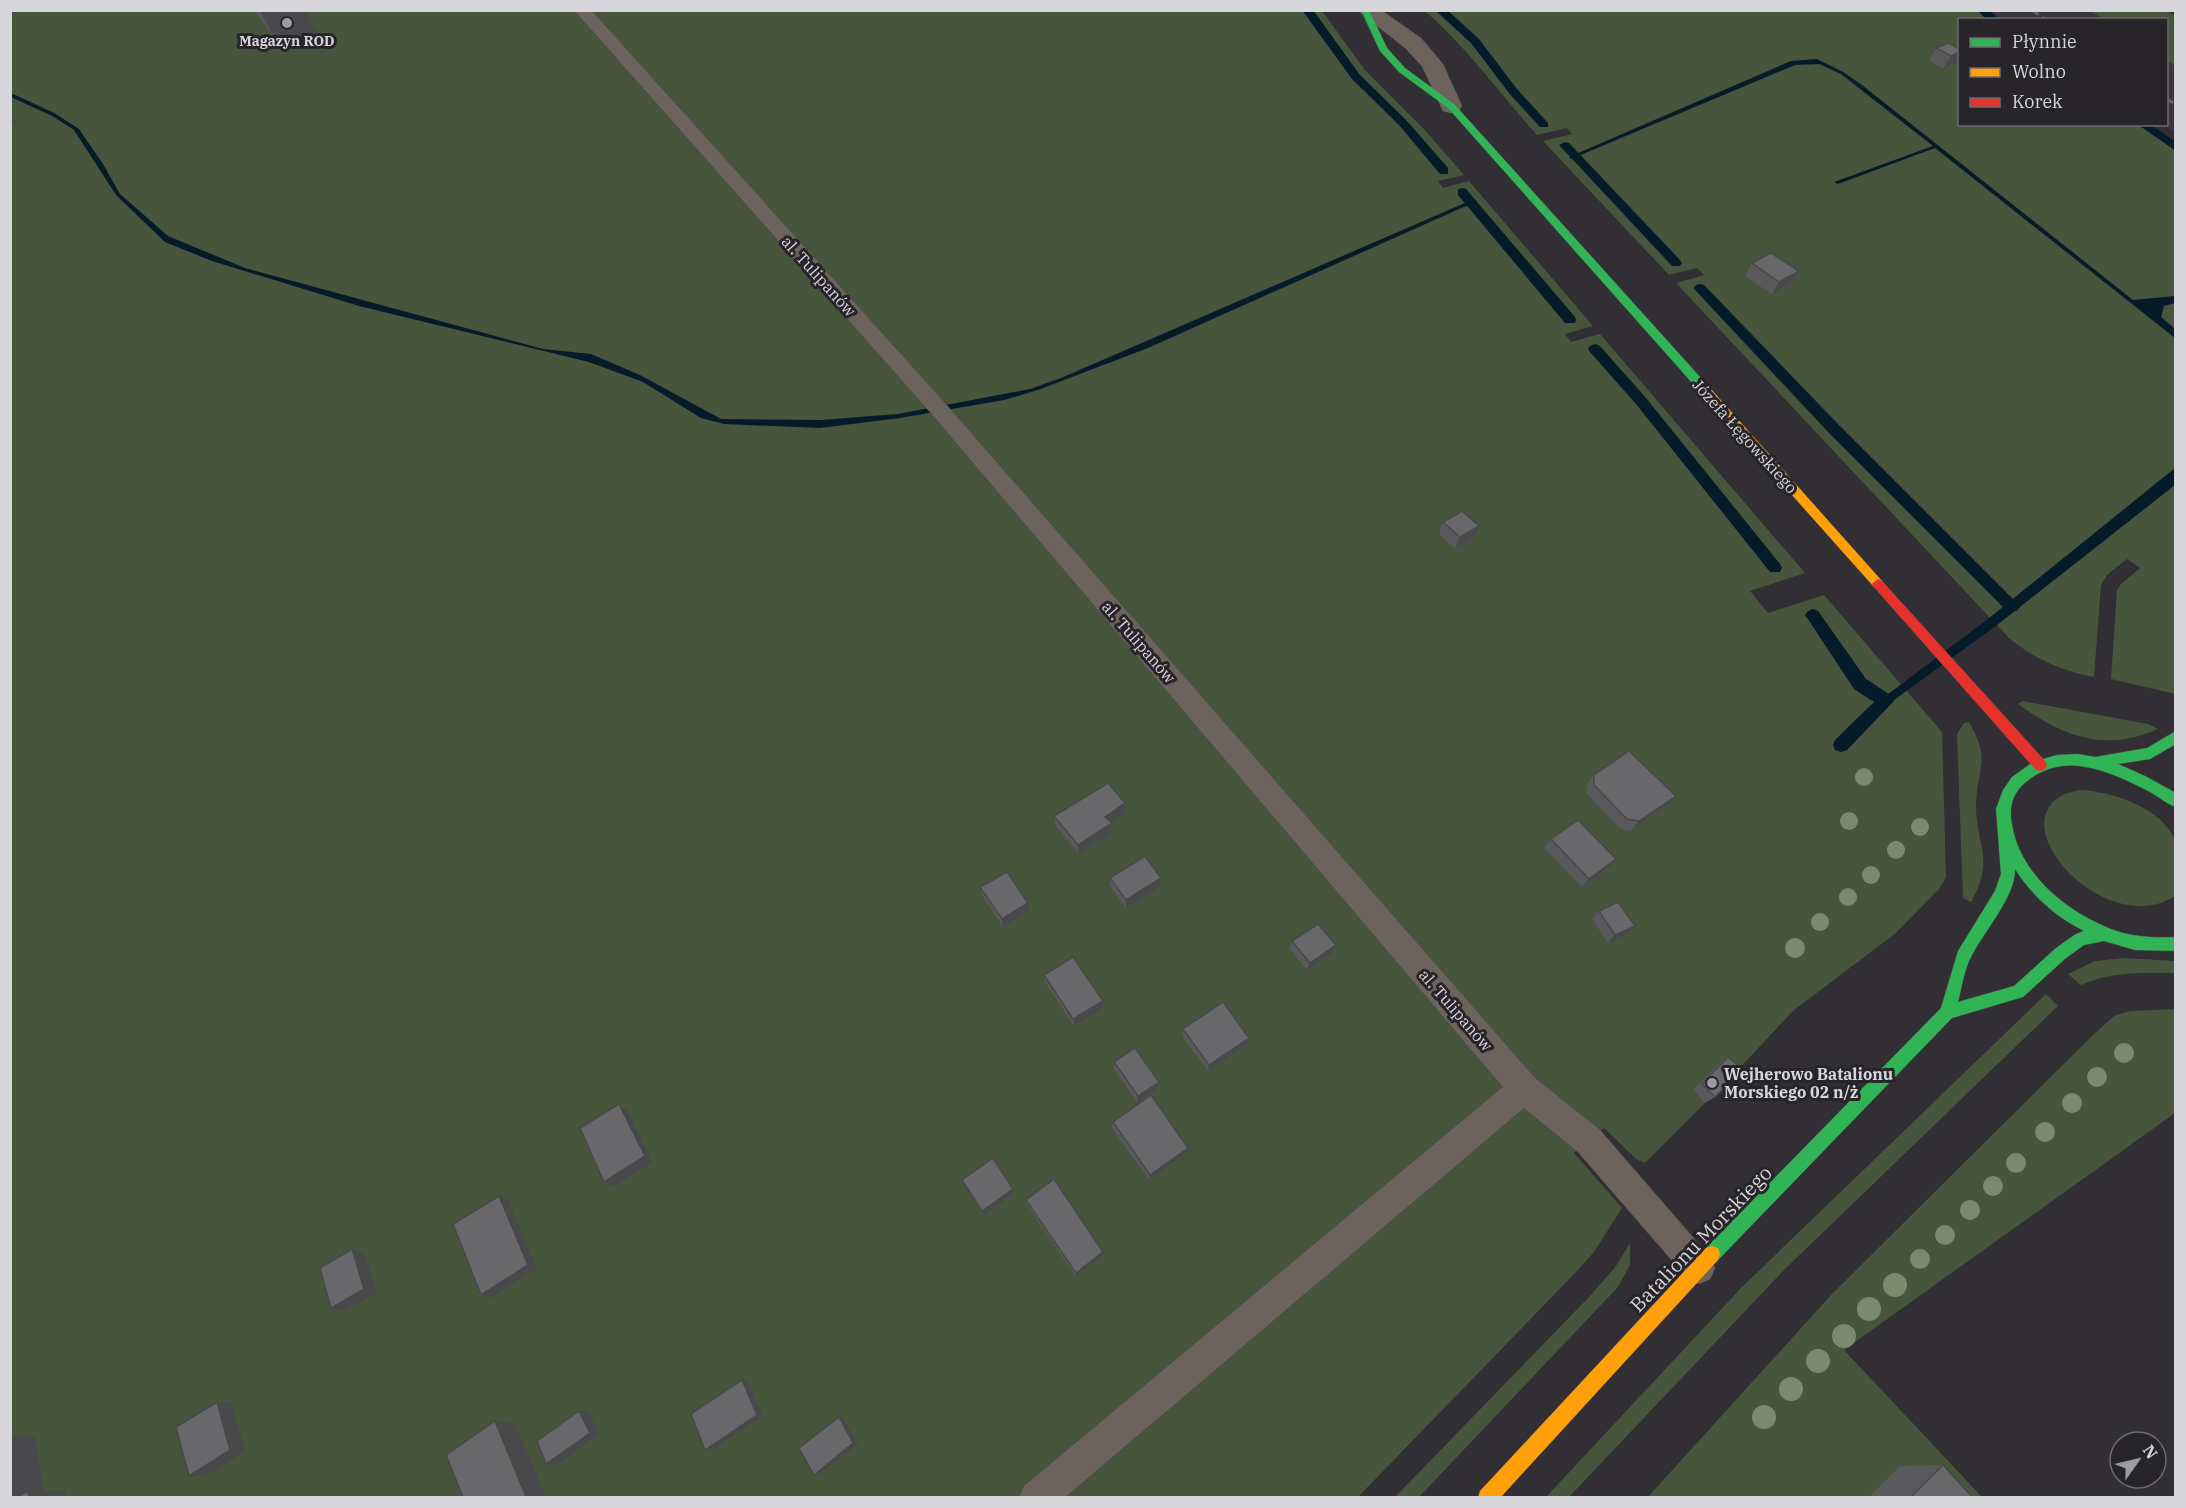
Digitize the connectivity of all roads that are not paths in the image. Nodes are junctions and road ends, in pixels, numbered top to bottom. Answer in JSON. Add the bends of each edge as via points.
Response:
{"nodes":[{"id":1,"x":582,"y":10,"type":"edge"},
{"id":2,"x":1366,"y":10,"type":"edge"},
{"id":3,"x":1451,"y":106,"type":"joint"},
{"id":4,"x":2175,"y":736,"type":"edge"},
{"id":5,"x":2097,"y":763,"type":"junction"},
{"id":6,"x":2040,"y":765,"type":"junction"},
{"id":7,"x":2175,"y":801,"type":"edge"},
{"id":8,"x":2006,"y":836,"type":"junction"},
{"id":9,"x":2103,"y":934,"type":"junction"},
{"id":10,"x":2175,"y":944,"type":"edge"},
{"id":11,"x":1947,"y":1012,"type":"junction"},
{"id":12,"x":1524,"y":1089,"type":"junction"},
{"id":13,"x":1699,"y":1268,"type":"junction"},
{"id":14,"x":1036,"y":1497,"type":"edge"},
{"id":15,"x":1487,"y":1497,"type":"edge"}],
"edges":[{"from":1,"to":12,"type":"lane","name":"al. Tulipanów","via":[[936,407]]},
{"from":2,"to":3,"type":"street","name":"Józefa Łęgowskiego","via":[[1413,43],[1432,64]]},
{"from":3,"to":6,"type":"main road","name":"Józefa Łęgowskiego"},
{"from":4,"to":5,"type":"main road","via":[[2150,753]]},
{"from":5,"to":6,"type":"main road","via":[[2066,760]]},
{"from":5,"to":7,"type":"main road","via":[[2128,772]]},
{"from":6,"to":8,"type":"main road","name":"Batalionu Morskiego","via":[[2020,776],[2008,792],[2003,813]]},
{"from":8,"to":9,"type":"main road","via":[[2015,858],[2051,902]]},
{"from":8,"to":11,"type":"main road","name":"Batalionu Morskiego","via":[[2008,874],[2001,894],[1963,956]]},
{"from":9,"to":10,"type":"main road","via":[[2137,943]]},
{"from":9,"to":11,"type":"main road","via":[[2081,939],[2018,992]]},
{"from":11,"to":13,"type":"main road","name":"Batalionu Morskiego"},
{"from":12,"to":13,"type":"lane","name":"al. Tulipanów","via":[[1590,1141]]},
{"from":12,"to":14,"type":"lane"},
{"from":13,"to":15,"type":"main road","name":"Batalionu Morskiego"}]}
